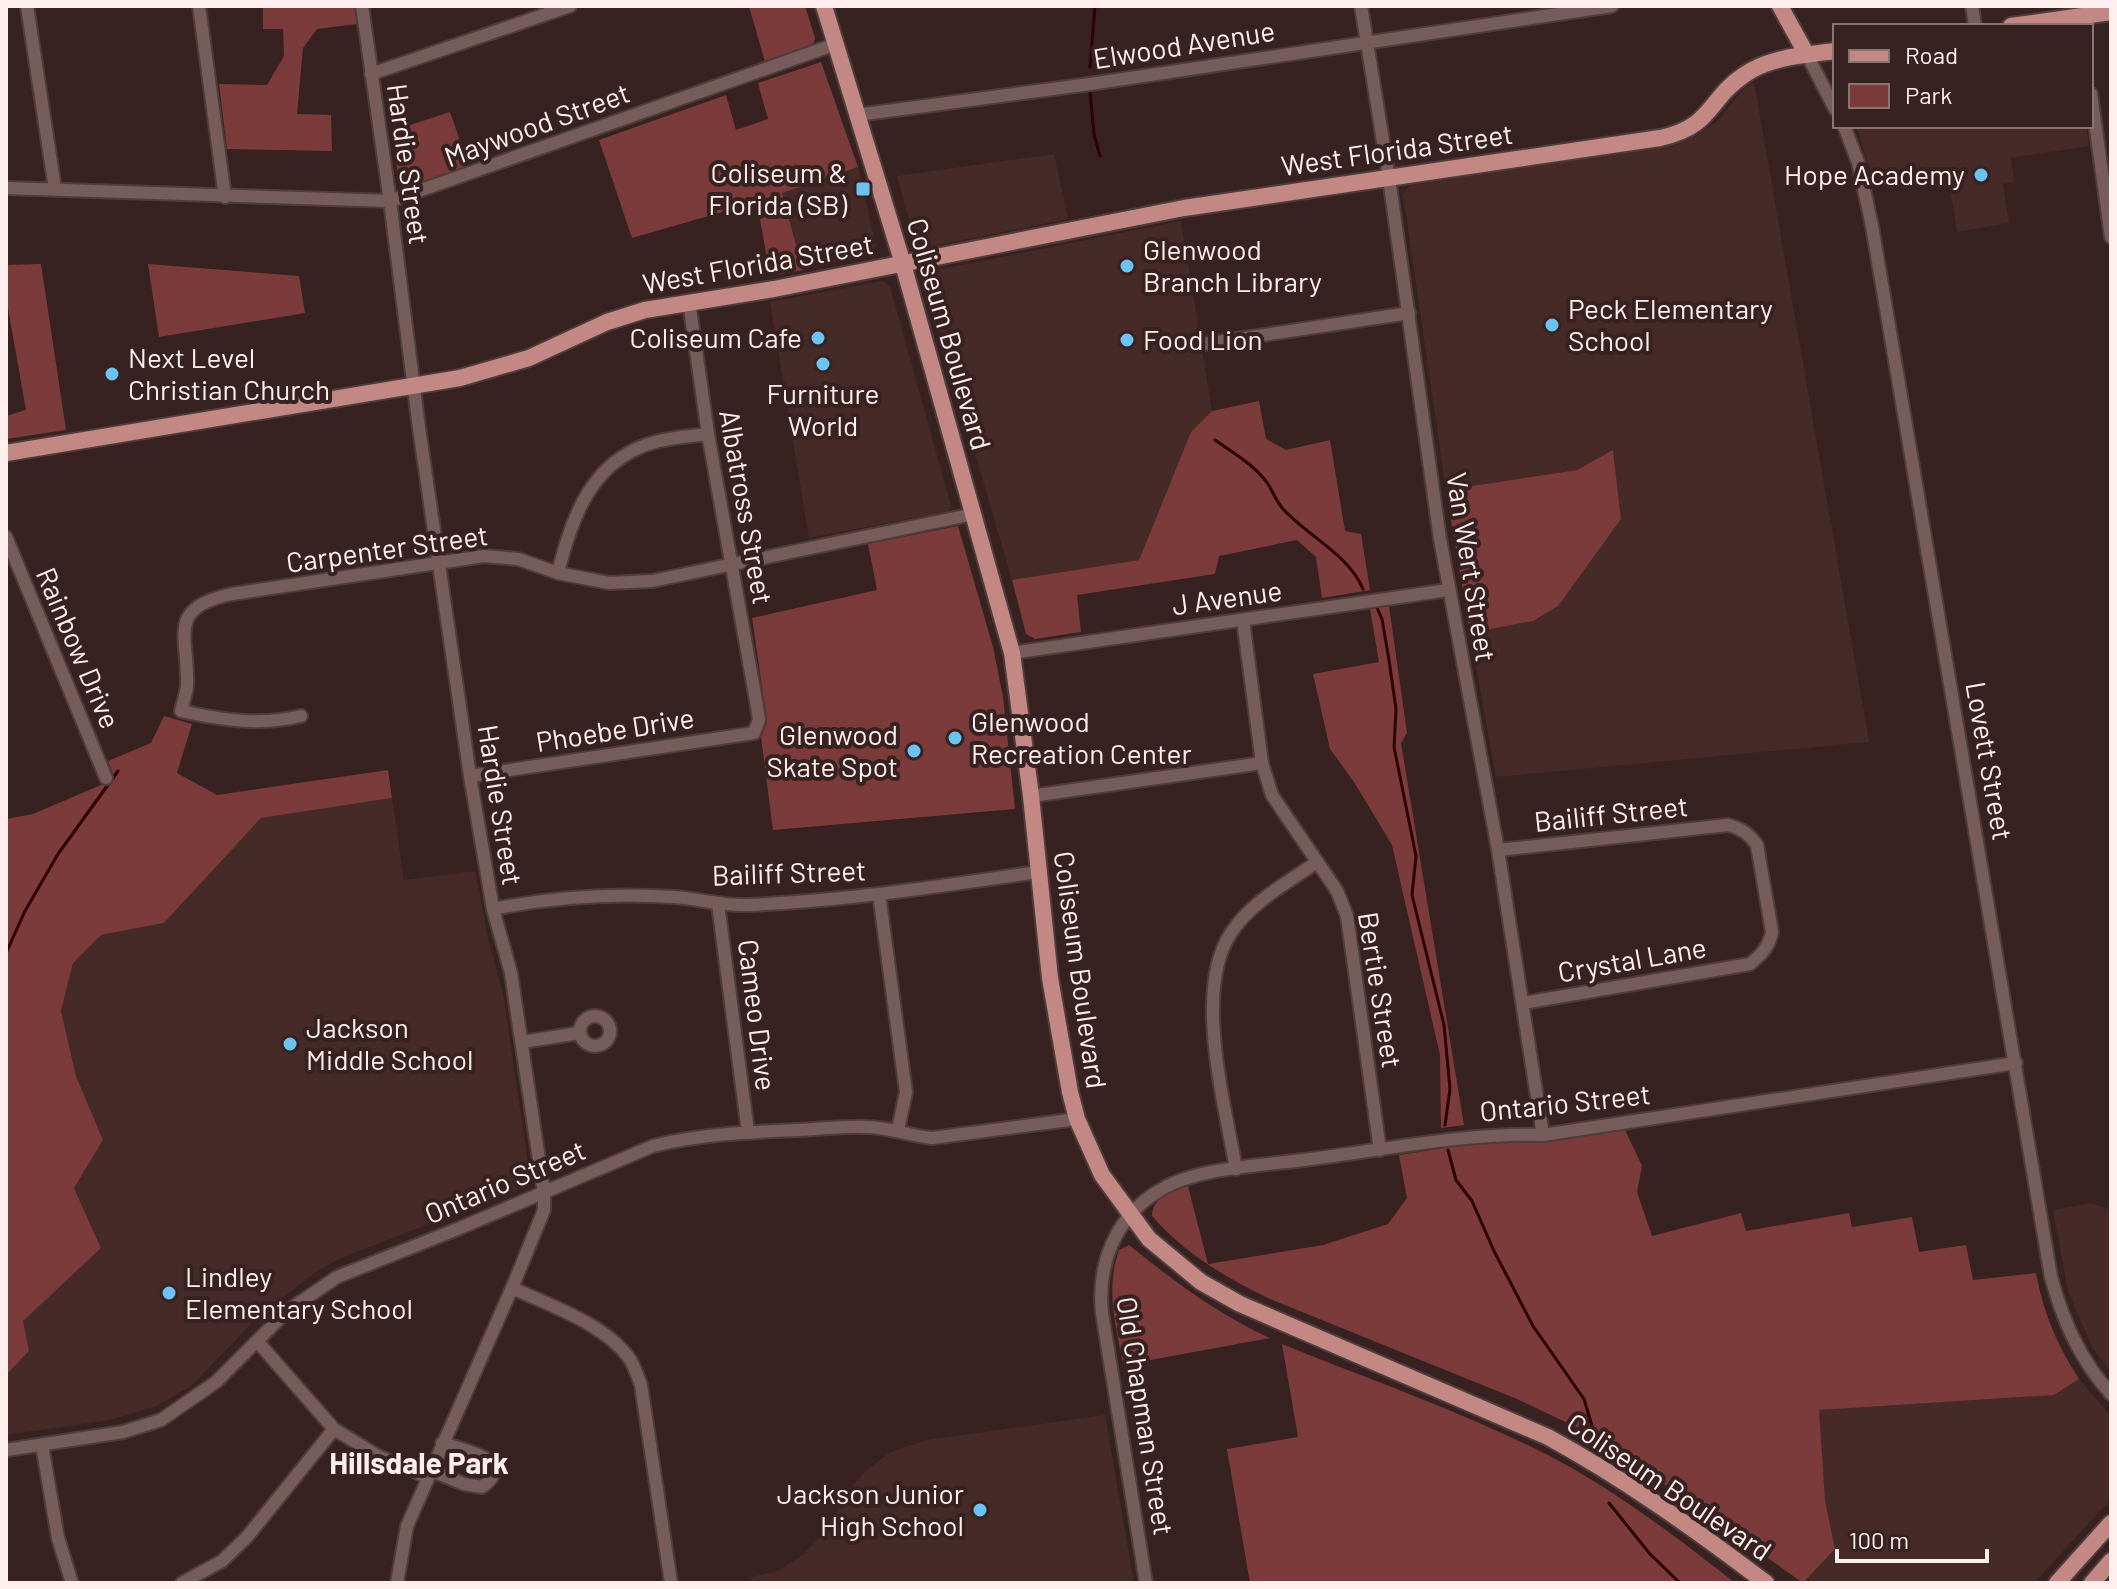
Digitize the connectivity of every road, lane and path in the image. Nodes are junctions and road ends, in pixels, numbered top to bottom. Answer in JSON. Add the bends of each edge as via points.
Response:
{"nodes":[{"id":1,"x":27,"y":6,"type":"edge"},
{"id":2,"x":199,"y":6,"type":"edge"},
{"id":3,"x":362,"y":6,"type":"edge"},
{"id":4,"x":570,"y":6,"type":"edge"},
{"id":5,"x":824,"y":6,"type":"edge"},
{"id":6,"x":1361,"y":6,"type":"edge"},
{"id":7,"x":1612,"y":6,"type":"edge"},
{"id":8,"x":1780,"y":6,"type":"edge"},
{"id":9,"x":2111,"y":12,"type":"edge"},
{"id":10,"x":2078,"y":22,"type":"edge"},
{"id":11,"x":2044,"y":24,"type":"edge"},
{"id":12,"x":1365,"y":42,"type":"junction"},
{"id":13,"x":836,"y":44,"type":"junction"},
{"id":14,"x":1833,"y":51,"type":"edge"},
{"id":15,"x":1807,"y":55,"type":"junction"},
{"id":16,"x":371,"y":74,"type":"junction"},
{"id":17,"x":1833,"y":105,"type":"edge"},
{"id":18,"x":2093,"y":108,"type":"edge"},
{"id":19,"x":857,"y":115,"type":"junction"},
{"id":20,"x":1845,"y":128,"type":"edge"},
{"id":21,"x":1389,"y":178,"type":"junction"},
{"id":22,"x":6,"y":188,"type":"edge"},
{"id":23,"x":55,"y":189,"type":"junction"},
{"id":24,"x":225,"y":197,"type":"junction"},
{"id":25,"x":390,"y":201,"type":"junction"},
{"id":26,"x":2111,"y":237,"type":"edge"},
{"id":27,"x":903,"y":264,"type":"junction"},
{"id":28,"x":689,"y":302,"type":"junction"},
{"id":29,"x":1409,"y":313,"type":"junction"},
{"id":30,"x":1204,"y":344,"type":"dead end"},
{"id":31,"x":413,"y":387,"type":"junction"},
{"id":32,"x":708,"y":434,"type":"junction"},
{"id":33,"x":6,"y":453,"type":"edge"},
{"id":34,"x":974,"y":514,"type":"junction"},
{"id":35,"x":6,"y":537,"type":"edge"},
{"id":36,"x":439,"y":563,"type":"junction"},
{"id":37,"x":731,"y":564,"type":"junction"},
{"id":38,"x":558,"y":573,"type":"junction"},
{"id":39,"x":1448,"y":590,"type":"junction"},
{"id":40,"x":1243,"y":620,"type":"junction"},
{"id":41,"x":1012,"y":653,"type":"junction"},
{"id":42,"x":301,"y":716,"type":"dead end"},
{"id":43,"x":759,"y":720,"type":"joint"},
{"id":44,"x":1262,"y":763,"type":"junction"},
{"id":45,"x":470,"y":776,"type":"junction"},
{"id":46,"x":106,"y":778,"type":"dead end"},
{"id":47,"x":1031,"y":796,"type":"junction"},
{"id":48,"x":1498,"y":850,"type":"junction"},
{"id":49,"x":1317,"y":862,"type":"junction"},
{"id":50,"x":1038,"y":872,"type":"junction"},
{"id":51,"x":879,"y":894,"type":"junction"},
{"id":52,"x":718,"y":904,"type":"junction"},
{"id":53,"x":493,"y":909,"type":"junction"},
{"id":54,"x":1750,"y":964,"type":"joint"},
{"id":55,"x":1523,"y":1003,"type":"junction"},
{"id":56,"x":579,"y":1033,"type":"dead end"},
{"id":57,"x":522,"y":1042,"type":"junction"},
{"id":58,"x":2016,"y":1063,"type":"junction"},
{"id":59,"x":1077,"y":1119,"type":"junction"},
{"id":60,"x":898,"y":1130,"type":"junction"},
{"id":61,"x":748,"y":1132,"type":"junction"},
{"id":62,"x":1543,"y":1135,"type":"junction"},
{"id":63,"x":1380,"y":1150,"type":"junction"},
{"id":64,"x":1236,"y":1169,"type":"junction"},
{"id":65,"x":544,"y":1193,"type":"junction"},
{"id":66,"x":1131,"y":1216,"type":"junction"},
{"id":67,"x":512,"y":1288,"type":"junction"},
{"id":68,"x":257,"y":1341,"type":"junction"},
{"id":69,"x":2111,"y":1394,"type":"edge"},
{"id":70,"x":334,"y":1429,"type":"junction"},
{"id":71,"x":442,"y":1443,"type":"junction"},
{"id":72,"x":42,"y":1445,"type":"junction"},
{"id":73,"x":6,"y":1450,"type":"edge"},
{"id":74,"x":428,"y":1473,"type":"junction"},
{"id":75,"x":2111,"y":1523,"type":"edge"},
{"id":76,"x":2111,"y":1561,"type":"edge"},
{"id":77,"x":72,"y":1583,"type":"edge"},
{"id":78,"x":182,"y":1583,"type":"edge"},
{"id":79,"x":397,"y":1583,"type":"edge"},
{"id":80,"x":671,"y":1583,"type":"edge"},
{"id":81,"x":1146,"y":1583,"type":"edge"},
{"id":82,"x":1766,"y":1583,"type":"edge"},
{"id":83,"x":2057,"y":1583,"type":"edge"},
{"id":84,"x":2092,"y":1583,"type":"edge"}],
"edges":[{"from":1,"to":23,"type":"street"},
{"from":2,"to":24,"type":"street"},
{"from":3,"to":16,"type":"street","name":"Hardie Street"},
{"from":4,"to":16,"type":"street"},
{"from":5,"to":13,"type":"main road","name":"Coliseum Boulevard"},
{"from":6,"to":12,"type":"street","name":"Van Wert Street"},
{"from":7,"to":12,"type":"street","name":"Elwood Avenue"},
{"from":8,"to":15,"type":"main road"},
{"from":9,"to":10,"type":"main road"},
{"from":10,"to":11,"type":"main road"},
{"from":12,"to":19,"type":"street","name":"Elwood Avenue"},
{"from":12,"to":21,"type":"street","name":"Van Wert Street"},
{"from":13,"to":19,"type":"main road","name":"Coliseum Boulevard"},
{"from":13,"to":25,"type":"street","name":"Maywood Street"},
{"from":14,"to":15,"type":"main road","name":"West Florida Street"},
{"from":15,"to":17,"type":"street"},
{"from":15,"to":21,"type":"main road","name":"West Florida Street","via":[[1742,75],[1708,115],[1682,132]]},
{"from":16,"to":25,"type":"street","name":"Hardie Street"},
{"from":18,"to":26,"type":"street"},
{"from":19,"to":27,"type":"main road","name":"Coliseum Boulevard"},
{"from":20,"to":58,"type":"street","name":"Lovett Street","via":[[1869,211]]},
{"from":21,"to":27,"type":"main road","name":"West Florida Street","via":[[1184,208]]},
{"from":21,"to":29,"type":"street","name":"Van Wert Street"},
{"from":22,"to":23,"type":"street","name":"Maywood Street"},
{"from":23,"to":24,"type":"street","name":"Maywood Street"},
{"from":24,"to":25,"type":"street","name":"Maywood Street"},
{"from":25,"to":31,"type":"street","name":"Hardie Street"},
{"from":27,"to":28,"type":"main road","name":"West Florida Street"},
{"from":27,"to":34,"type":"main road","name":"Coliseum Boulevard"},
{"from":28,"to":31,"type":"main road","name":"West Florida Street","via":[[607,322],[498,368]]},
{"from":28,"to":32,"type":"street","name":"Albatross Street"},
{"from":29,"to":30,"type":"street"},
{"from":29,"to":39,"type":"street","name":"Van Wert Street"},
{"from":31,"to":33,"type":"main road","name":"West Florida Street"},
{"from":31,"to":36,"type":"street","name":"Hardie Street"},
{"from":32,"to":37,"type":"street","name":"Albatross Street"},
{"from":32,"to":38,"type":"street","via":[[657,442],[613,464],[587,490],[569,527]]},
{"from":34,"to":37,"type":"street","name":"Carpenter Street"},
{"from":34,"to":41,"type":"main road","name":"Coliseum Boulevard"},
{"from":35,"to":46,"type":"street","name":"Rainbow Drive"},
{"from":36,"to":38,"type":"street","name":"Carpenter Street","via":[[484,556],[518,559]]},
{"from":36,"to":42,"type":"street","name":"Carpenter Street","via":[[211,598],[195,608],[185,623],[187,687],[181,711],[247,723]]},
{"from":36,"to":45,"type":"street","name":"Hardie Street"},
{"from":37,"to":38,"type":"street","name":"Carpenter Street","via":[[652,581],[609,583]]},
{"from":37,"to":43,"type":"street","name":"Albatross Street"},
{"from":39,"to":40,"type":"street","name":"J Avenue"},
{"from":39,"to":48,"type":"street","name":"Van Wert Street"},
{"from":40,"to":41,"type":"street","name":"J Avenue"},
{"from":40,"to":44,"type":"street","name":"Bertie Street"},
{"from":41,"to":47,"type":"main road","name":"Coliseum Boulevard"},
{"from":43,"to":45,"type":"street","name":"Phoebe Drive","via":[[754,733]]},
{"from":44,"to":47,"type":"street"},
{"from":44,"to":49,"type":"street","name":"Bertie Street","via":[[1272,795]]},
{"from":45,"to":53,"type":"street","name":"Hardie Street"},
{"from":47,"to":50,"type":"main road","name":"Coliseum Boulevard"},
{"from":48,"to":54,"type":"street","name":"Bailiff Street","via":[[1728,825],[1745,832],[1757,845],[1772,932],[1762,954]]},
{"from":48,"to":55,"type":"street","name":"Van Wert Street"},
{"from":49,"to":63,"type":"street","name":"Bertie Street","via":[[1347,916]]},
{"from":49,"to":64,"type":"street","via":[[1245,915],[1229,935],[1212,989],[1212,1022]]},
{"from":50,"to":51,"type":"street","name":"Bailiff Street"},
{"from":50,"to":59,"type":"main road","name":"Coliseum Boulevard","via":[[1050,978]]},
{"from":51,"to":52,"type":"street","name":"Bailiff Street"},
{"from":51,"to":60,"type":"street","via":[[906,1092]]},
{"from":52,"to":53,"type":"street","name":"Bailiff Street","via":[[676,897],[577,897]]},
{"from":52,"to":61,"type":"street","name":"Cameo Drive"},
{"from":53,"to":57,"type":"street","name":"Hardie Street"},
{"from":54,"to":55,"type":"street","name":"Crystal Lane"},
{"from":55,"to":62,"type":"street","name":"Van Wert Street"},
{"from":56,"to":57,"type":"street"},
{"from":57,"to":65,"type":"street","name":"Hardie Street"},
{"from":58,"to":62,"type":"street","name":"Ontario Street"},
{"from":58,"to":69,"type":"street","name":"Lovett Street","via":[[2058,1303],[2082,1355]]},
{"from":59,"to":60,"type":"street","name":"Ontario Street","via":[[932,1138]]},
{"from":59,"to":66,"type":"main road","name":"Coliseum Boulevard","via":[[1102,1175]]},
{"from":60,"to":61,"type":"street","name":"Ontario Street"},
{"from":61,"to":65,"type":"street","name":"Ontario Street","via":[[653,1146]]},
{"from":62,"to":63,"type":"street","name":"Ontario Street","via":[[1477,1137]]},
{"from":63,"to":64,"type":"street","name":"Ontario Street"},
{"from":64,"to":66,"type":"street","name":"Ontario Street","via":[[1176,1182],[1146,1199]]},
{"from":65,"to":67,"type":"street","name":"Hardie Street","via":[[544,1210]]},
{"from":65,"to":68,"type":"street","name":"Ontario Street","via":[[337,1277],[291,1307]]},
{"from":66,"to":81,"type":"street","name":"Old Chapman Street","via":[[1107,1252],[1100,1296]]},
{"from":66,"to":82,"type":"main road","name":"Coliseum Boulevard","via":[[1201,1282],[1240,1304],[1548,1437],[1705,1537]]},
{"from":67,"to":71,"type":"street","name":"Hardie Street"},
{"from":67,"to":80,"type":"street","via":[[586,1322],[630,1359],[641,1385]]},
{"from":68,"to":70,"type":"street"},
{"from":68,"to":72,"type":"street","name":"Ontario Street","via":[[216,1382],[161,1420]]},
{"from":70,"to":74,"type":"street","via":[[378,1456]]},
{"from":70,"to":78,"type":"street","via":[[247,1537],[222,1561]]},
{"from":71,"to":74,"type":"street","name":"Hardie Street"},
{"from":71,"to":74,"type":"street","via":[[486,1457],[494,1472],[491,1481],[482,1487]]},
{"from":72,"to":73,"type":"street","name":"Ontario Street"},
{"from":72,"to":77,"type":"street","via":[[58,1538]]},
{"from":74,"to":79,"type":"street","name":"Hardie Street","via":[[407,1526]]},
{"from":75,"to":83,"type":"main road"},
{"from":76,"to":84,"type":"main road"}]}
